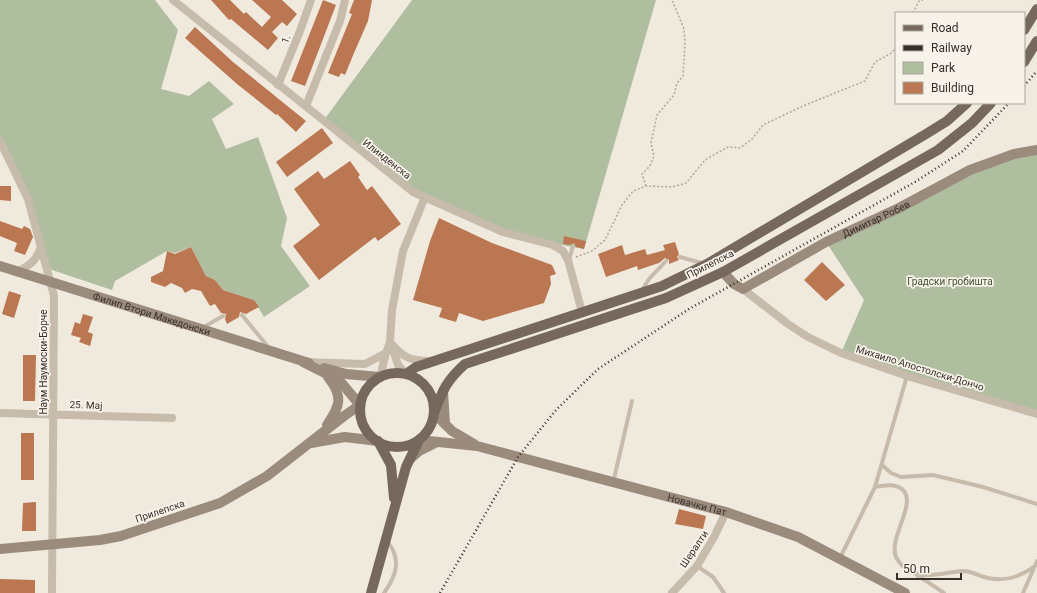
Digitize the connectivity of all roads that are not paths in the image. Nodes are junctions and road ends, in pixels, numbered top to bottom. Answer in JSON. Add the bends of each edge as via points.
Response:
{"nodes":[{"id":1,"x":173,"y":0,"type":"edge"},
{"id":2,"x":344,"y":0,"type":"edge"},
{"id":3,"x":309,"y":1,"type":"edge"},
{"id":4,"x":1037,"y":9,"type":"edge"},
{"id":5,"x":1025,"y":28,"type":"edge"},
{"id":6,"x":1037,"y":41,"type":"edge"},
{"id":7,"x":1025,"y":60,"type":"edge"},
{"id":8,"x":278,"y":85,"type":"junction"},
{"id":9,"x":966,"y":104,"type":"edge"},
{"id":10,"x":990,"y":104,"type":"edge"},
{"id":11,"x":306,"y":106,"type":"junction"},
{"id":12,"x":0,"y":141,"type":"edge"},
{"id":13,"x":1037,"y":150,"type":"edge"},
{"id":14,"x":425,"y":197,"type":"junction"},
{"id":15,"x":573,"y":246,"type":"dead end"},
{"id":16,"x":40,"y":249,"type":"junction"},
{"id":17,"x":680,"y":257,"type":"dead end"},
{"id":18,"x":568,"y":260,"type":"junction"},
{"id":19,"x":666,"y":261,"type":"dead end"},
{"id":20,"x":707,"y":264,"type":"junction"},
{"id":21,"x":0,"y":266,"type":"edge"},
{"id":22,"x":16,"y":272,"type":"junction"},
{"id":23,"x":723,"y":272,"type":"junction"},
{"id":24,"x":50,"y":283,"type":"junction"},
{"id":25,"x":743,"y":289,"type":"junction"},
{"id":26,"x":640,"y":294,"type":"junction"},
{"id":27,"x":582,"y":312,"type":"junction"},
{"id":28,"x":242,"y":315,"type":"dead end"},
{"id":29,"x":223,"y":316,"type":"dead end"},
{"id":30,"x":202,"y":328,"type":"junction"},
{"id":31,"x":390,"y":342,"type":"junction"},
{"id":32,"x":272,"y":351,"type":"junction"},
{"id":33,"x":386,"y":353,"type":"junction"},
{"id":34,"x":434,"y":361,"type":"junction"},
{"id":35,"x":303,"y":362,"type":"junction"},
{"id":36,"x":326,"y":374,"type":"junction"},
{"id":37,"x":406,"y":374,"type":"junction"},
{"id":38,"x":907,"y":376,"type":"junction"},
{"id":39,"x":380,"y":377,"type":"junction"},
{"id":40,"x":443,"y":389,"type":"junction"},
{"id":41,"x":632,"y":401,"type":"dead end"},
{"id":42,"x":360,"y":405,"type":"junction"},
{"id":43,"x":0,"y":413,"type":"edge"},
{"id":44,"x":434,"y":413,"type":"junction"},
{"id":45,"x":53,"y":414,"type":"junction"},
{"id":46,"x":1037,"y":414,"type":"edge"},
{"id":47,"x":172,"y":418,"type":"dead end"},
{"id":48,"x":445,"y":424,"type":"junction"},
{"id":49,"x":320,"y":434,"type":"junction"},
{"id":50,"x":419,"y":440,"type":"junction"},
{"id":51,"x":378,"y":441,"type":"junction"},
{"id":52,"x":437,"y":442,"type":"junction"},
{"id":53,"x":309,"y":444,"type":"junction"},
{"id":54,"x":477,"y":446,"type":"junction"},
{"id":55,"x":409,"y":460,"type":"junction"},
{"id":56,"x":882,"y":465,"type":"junction"},
{"id":57,"x":613,"y":483,"type":"junction"},
{"id":58,"x":875,"y":487,"type":"junction"},
{"id":59,"x":395,"y":504,"type":"junction"},
{"id":60,"x":1037,"y":504,"type":"edge"},
{"id":61,"x":726,"y":512,"type":"junction"},
{"id":62,"x":386,"y":539,"type":"junction"},
{"id":63,"x":53,"y":543,"type":"junction"},
{"id":64,"x":0,"y":549,"type":"edge"},
{"id":65,"x":840,"y":558,"type":"junction"},
{"id":66,"x":1036,"y":564,"type":"edge"},
{"id":67,"x":697,"y":566,"type":"junction"},
{"id":68,"x":915,"y":573,"type":"junction"},
{"id":69,"x":52,"y":593,"type":"edge"},
{"id":70,"x":371,"y":593,"type":"edge"},
{"id":71,"x":384,"y":593,"type":"edge"},
{"id":72,"x":672,"y":593,"type":"edge"},
{"id":73,"x":724,"y":593,"type":"edge"},
{"id":74,"x":905,"y":593,"type":"edge"},
{"id":75,"x":944,"y":593,"type":"edge"},
{"id":76,"x":1023,"y":593,"type":"edge"}],
"edges":[{"from":1,"to":8,"type":"street","name":"Илинденска"},
{"from":2,"to":11,"type":"street","via":[[340,21]]},
{"from":3,"to":8,"type":"street","name":"1."},
{"from":4,"to":5,"type":"main road"},
{"from":6,"to":7,"type":"main road"},
{"from":8,"to":11,"type":"street","name":"Илинденска"},
{"from":9,"to":20,"type":"main road","name":"Прилепска","via":[[947,121],[926,134]]},
{"from":10,"to":23,"type":"main road","name":"Прилепска","via":[[972,123],[938,150]]},
{"from":11,"to":14,"type":"street","name":"Илинденска","via":[[413,192]]},
{"from":12,"to":16,"type":"street","name":"Наум Наумоски-Борче","via":[[28,199]]},
{"from":13,"to":25,"type":"main road","name":"Димитар Робев","via":[[1014,154],[970,170],[899,208],[826,242]]},
{"from":14,"to":18,"type":"street","name":"Илинденска","via":[[503,232],[553,245],[563,251]]},
{"from":14,"to":31,"type":"street","via":[[403,251],[392,310]]},
{"from":15,"to":18,"type":"lane"},
{"from":16,"to":22,"type":"street","via":[[35,260]]},
{"from":16,"to":24,"type":"street","name":"Наум Наумоски-Борче"},
{"from":17,"to":20,"type":"lane"},
{"from":18,"to":27,"type":"street","name":"Илинденска"},
{"from":19,"to":26,"type":"lane","via":[[649,279]]},
{"from":20,"to":26,"type":"main road","name":"Прилепска"},
{"from":21,"to":22,"type":"main road","name":"Филип Втори Македонски"},
{"from":22,"to":24,"type":"main road","name":"Филип Втори Македонски"},
{"from":23,"to":25,"type":"main road","via":[[734,284]]},
{"from":23,"to":40,"type":"main road","name":"Прилепска","via":[[666,298],[474,360],[465,364],[450,378]]},
{"from":24,"to":30,"type":"main road","name":"Филип Втори Македонски"},
{"from":24,"to":45,"type":"street","name":"Наум Наумоски-Борче","via":[[54,296]]},
{"from":25,"to":38,"type":"street","name":"Михаило Апостолски-Дончо","via":[[808,337],[841,353]]},
{"from":26,"to":27,"type":"main road","name":"Прилепска"},
{"from":27,"to":34,"type":"main road","name":"Прилепска"},
{"from":28,"to":32,"type":"lane"},
{"from":29,"to":30,"type":"lane"},
{"from":30,"to":32,"type":"main road","name":"Филип Втори Македонски"},
{"from":31,"to":33,"type":"street"},
{"from":31,"to":34,"type":"street","via":[[404,357],[417,361]]},
{"from":31,"to":37,"type":"street","via":[[398,365]]},
{"from":32,"to":35,"type":"main road","name":"Филип Втори Македонски"},
{"from":33,"to":35,"type":"street","via":[[365,364]]},
{"from":33,"to":39,"type":"street"},
{"from":34,"to":37,"type":"main road","name":"Прилепска","via":[[416,367]]},
{"from":35,"to":36,"type":"main road"},
{"from":35,"to":39,"type":"main road","via":[[346,374]]},
{"from":36,"to":42,"type":"main road","via":[[338,380]]},
{"from":36,"to":49,"type":"main road","via":[[338,393],[339,401],[338,410]]},
{"from":37,"to":39,"type":"main road","via":[[397,373]]},
{"from":37,"to":44,"type":"main road","via":[[424,384],[430,393]]},
{"from":38,"to":46,"type":"street","name":"Михаило Апостолски-Дончо"},
{"from":38,"to":56,"type":"lane"},
{"from":39,"to":42,"type":"main road","via":[[370,384]]},
{"from":40,"to":44,"type":"main road","name":"Прилепска"},
{"from":40,"to":48,"type":"main road"},
{"from":41,"to":57,"type":"lane"},
{"from":42,"to":49,"type":"main road","name":"Прилепска"},
{"from":42,"to":51,"type":"main road","via":[[364,426]]},
{"from":43,"to":45,"type":"street","name":"25. Мај"},
{"from":44,"to":48,"type":"main road"},
{"from":44,"to":50,"type":"main road","via":[[432,423]]},
{"from":45,"to":47,"type":"street","name":"25. Мај"},
{"from":45,"to":63,"type":"street","name":"Наум Наумоски-Борче"},
{"from":48,"to":54,"type":"main road"},
{"from":49,"to":53,"type":"main road","name":"Прилепска"},
{"from":50,"to":51,"type":"main road","via":[[399,447]]},
{"from":50,"to":52,"type":"main road"},
{"from":50,"to":55,"type":"main road"},
{"from":51,"to":53,"type":"main road","name":"Прилепска","via":[[345,437]]},
{"from":51,"to":59,"type":"main road","via":[[391,465]]},
{"from":52,"to":54,"type":"main road"},
{"from":52,"to":55,"type":"main road","via":[[419,450]]},
{"from":53,"to":63,"type":"main road","name":"Прилепска","via":[[267,476],[220,503],[121,536]]},
{"from":54,"to":57,"type":"main road","name":"Новачки Пат"},
{"from":55,"to":59,"type":"main road"},
{"from":56,"to":58,"type":"lane"},
{"from":56,"to":60,"type":"lane","via":[[901,477],[924,474],[939,476]]},
{"from":57,"to":61,"type":"main road","name":"Новачки Пат"},
{"from":58,"to":65,"type":"lane"},
{"from":58,"to":68,"type":"lane","via":[[892,485],[904,491],[907,500],[895,547],[896,558]]},
{"from":59,"to":62,"type":"main road"},
{"from":61,"to":65,"type":"main road","name":"Новачки Пат","via":[[798,537]]},
{"from":61,"to":67,"type":"street","name":"Шералти"},
{"from":62,"to":70,"type":"main road"},
{"from":62,"to":71,"type":"lane","via":[[396,556],[395,574]]},
{"from":63,"to":64,"type":"main road","name":"Прилепска"},
{"from":63,"to":69,"type":"street","name":"Наум Наумоски-Борче"},
{"from":65,"to":74,"type":"main road","name":"Новачки Пат"},
{"from":66,"to":68,"type":"lane","via":[[1024,574],[993,580],[966,571],[930,576]]},
{"from":66,"to":76,"type":"lane"},
{"from":67,"to":72,"type":"street","name":"Шералти"},
{"from":67,"to":73,"type":"lane","via":[[712,577]]},
{"from":68,"to":75,"type":"lane"}]}
